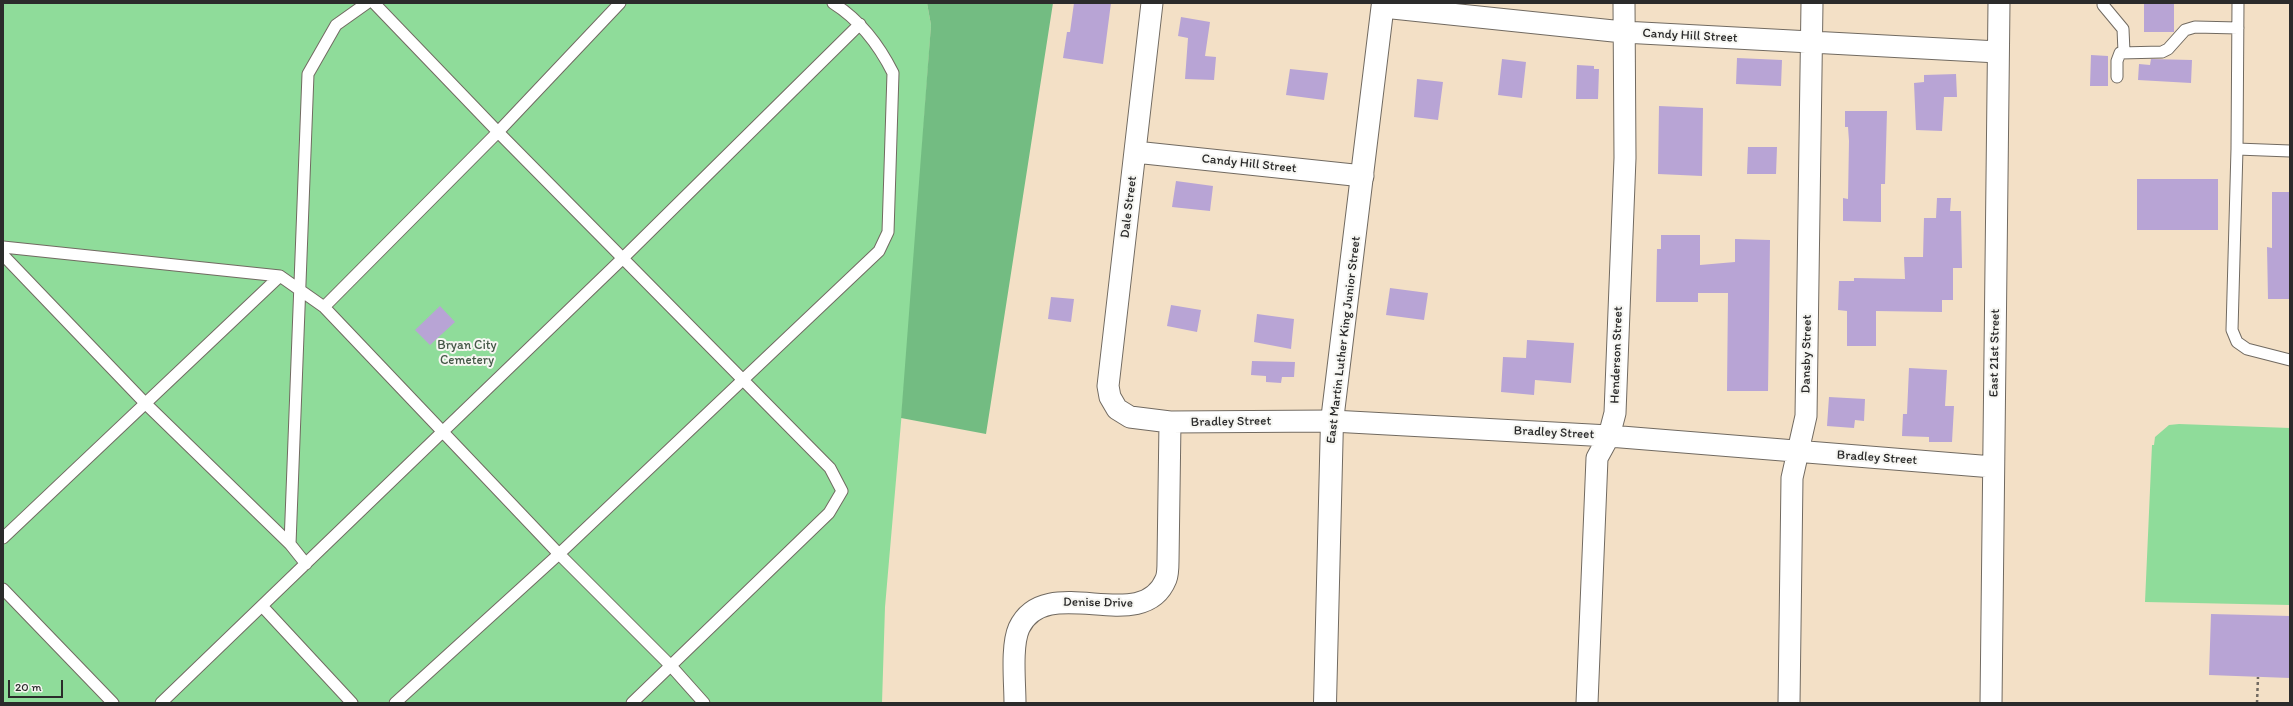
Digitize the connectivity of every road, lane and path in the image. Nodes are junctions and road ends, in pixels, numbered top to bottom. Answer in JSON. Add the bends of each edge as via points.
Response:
{"nodes":[{"id":1,"x":367,"y":3,"type":"edge"},
{"id":2,"x":374,"y":3,"type":"edge"},
{"id":3,"x":620,"y":3,"type":"edge"},
{"id":4,"x":833,"y":3,"type":"edge"},
{"id":5,"x":1152,"y":3,"type":"edge"},
{"id":6,"x":1624,"y":3,"type":"edge"},
{"id":7,"x":1812,"y":3,"type":"edge"},
{"id":8,"x":1999,"y":3,"type":"edge"},
{"id":9,"x":2238,"y":3,"type":"edge"},
{"id":10,"x":2103,"y":4,"type":"dead end"},
{"id":11,"x":1383,"y":5,"type":"edge"},
{"id":12,"x":860,"y":24,"type":"junction"},
{"id":13,"x":2238,"y":28,"type":"junction"},
{"id":14,"x":1623,"y":32,"type":"junction"},
{"id":15,"x":1811,"y":43,"type":"junction"},
{"id":16,"x":1998,"y":52,"type":"junction"},
{"id":17,"x":2124,"y":52,"type":"junction"},
{"id":18,"x":2117,"y":77,"type":"dead end"},
{"id":19,"x":498,"y":132,"type":"junction"},
{"id":20,"x":2237,"y":149,"type":"junction"},
{"id":21,"x":2290,"y":150,"type":"edge"},
{"id":22,"x":1135,"y":152,"type":"junction"},
{"id":23,"x":1364,"y":176,"type":"junction"},
{"id":24,"x":3,"y":247,"type":"edge"},
{"id":25,"x":3,"y":255,"type":"edge"},
{"id":26,"x":623,"y":258,"type":"junction"},
{"id":27,"x":280,"y":276,"type":"junction"},
{"id":28,"x":300,"y":288,"type":"junction"},
{"id":29,"x":324,"y":307,"type":"junction"},
{"id":30,"x":2290,"y":360,"type":"edge"},
{"id":31,"x":743,"y":380,"type":"junction"},
{"id":32,"x":146,"y":403,"type":"junction"},
{"id":33,"x":1117,"y":409,"type":"joint"},
{"id":34,"x":1332,"y":421,"type":"junction"},
{"id":35,"x":1170,"y":422,"type":"junction"},
{"id":36,"x":444,"y":431,"type":"junction"},
{"id":37,"x":1609,"y":436,"type":"junction"},
{"id":38,"x":1797,"y":452,"type":"junction"},
{"id":39,"x":1993,"y":467,"type":"junction"},
{"id":40,"x":3,"y":538,"type":"edge"},
{"id":41,"x":290,"y":544,"type":"junction"},
{"id":42,"x":559,"y":554,"type":"junction"},
{"id":43,"x":306,"y":564,"type":"junction"},
{"id":44,"x":3,"y":589,"type":"edge"},
{"id":45,"x":262,"y":606,"type":"junction"},
{"id":46,"x":672,"y":666,"type":"junction"},
{"id":47,"x":2258,"y":677,"type":"dead end"},
{"id":48,"x":113,"y":703,"type":"edge"},
{"id":49,"x":161,"y":703,"type":"edge"},
{"id":50,"x":352,"y":703,"type":"edge"},
{"id":51,"x":395,"y":703,"type":"edge"},
{"id":52,"x":632,"y":703,"type":"edge"},
{"id":53,"x":704,"y":703,"type":"edge"},
{"id":54,"x":1015,"y":703,"type":"edge"},
{"id":55,"x":1325,"y":703,"type":"edge"},
{"id":56,"x":1587,"y":703,"type":"edge"},
{"id":57,"x":1789,"y":703,"type":"edge"},
{"id":58,"x":1992,"y":703,"type":"edge"},
{"id":59,"x":2257,"y":703,"type":"edge"}],
"edges":[{"from":1,"to":28,"type":"lane","via":[[336,25],[308,74]]},
{"from":2,"to":19,"type":"lane"},
{"from":3,"to":19,"type":"lane"},
{"from":4,"to":12,"type":"lane"},
{"from":5,"to":22,"type":"street","name":"Dale Street"},
{"from":6,"to":14,"type":"street","name":"Henderson Street"},
{"from":7,"to":15,"type":"street","name":"Dansby Street"},
{"from":8,"to":16,"type":"street","name":"East 21st Street"},
{"from":9,"to":13,"type":"lane"},
{"from":10,"to":17,"type":"lane","via":[[2123,29]]},
{"from":11,"to":14,"type":"street","name":"Candy Hill Street"},
{"from":11,"to":23,"type":"street","name":"East Martin Luther King Junior Street"},
{"from":12,"to":26,"type":"lane"},
{"from":12,"to":31,"type":"lane","via":[[883,52],[893,73],[888,232],[879,251]]},
{"from":13,"to":17,"type":"lane","via":[[2195,27],[2185,30],[2162,52]]},
{"from":13,"to":20,"type":"lane"},
{"from":14,"to":15,"type":"street","name":"Candy Hill Street"},
{"from":14,"to":37,"type":"street","name":"Henderson Street","via":[[1625,158],[1615,413]]},
{"from":15,"to":16,"type":"street","name":"Candy Hill Street"},
{"from":15,"to":38,"type":"street","name":"Dansby Street","via":[[1806,416]]},
{"from":16,"to":39,"type":"street","name":"East 21st Street"},
{"from":17,"to":18,"type":"lane","via":[[2118,57]]},
{"from":19,"to":26,"type":"lane"},
{"from":19,"to":29,"type":"lane"},
{"from":20,"to":21,"type":"lane"},
{"from":20,"to":30,"type":"lane","via":[[2232,330],[2237,342],[2247,349]]},
{"from":22,"to":23,"type":"street","name":"Candy Hill Street"},
{"from":22,"to":33,"type":"street","name":"Dale Street","via":[[1108,386],[1110,397]]},
{"from":23,"to":34,"type":"street","name":"East Martin Luther King Junior Street"},
{"from":24,"to":27,"type":"lane"},
{"from":25,"to":32,"type":"lane"},
{"from":26,"to":31,"type":"lane"},
{"from":26,"to":36,"type":"lane"},
{"from":27,"to":28,"type":"lane"},
{"from":27,"to":32,"type":"lane"},
{"from":28,"to":29,"type":"lane"},
{"from":28,"to":41,"type":"lane"},
{"from":29,"to":36,"type":"lane"},
{"from":31,"to":42,"type":"lane"},
{"from":31,"to":46,"type":"lane","via":[[830,468],[842,491],[829,513]]},
{"from":32,"to":40,"type":"lane"},
{"from":32,"to":41,"type":"lane"},
{"from":33,"to":35,"type":"street","name":"Bradley Street","via":[[1130,417]]},
{"from":34,"to":35,"type":"street","name":"Bradley Street"},
{"from":34,"to":37,"type":"street","name":"Bradley Street"},
{"from":34,"to":55,"type":"street","name":"East Martin Luther King Junior Street"},
{"from":35,"to":54,"type":"street","name":"Denise Drive","via":[[1166,578],[1149,600],[1139,603],[1124,605],[1057,602],[1033,612],[1019,627],[1015,640]]},
{"from":36,"to":42,"type":"lane"},
{"from":36,"to":43,"type":"lane"},
{"from":37,"to":38,"type":"street","name":"Bradley Street"},
{"from":37,"to":56,"type":"street","name":"Henderson Street","via":[[1597,458]]},
{"from":38,"to":39,"type":"street","name":"Bradley Street"},
{"from":38,"to":57,"type":"street","name":"Dansby Street","via":[[1792,478]]},
{"from":39,"to":58,"type":"street","name":"East 21st Street"},
{"from":41,"to":43,"type":"lane"},
{"from":42,"to":46,"type":"lane"},
{"from":42,"to":51,"type":"lane"},
{"from":43,"to":45,"type":"lane"},
{"from":44,"to":48,"type":"lane"},
{"from":45,"to":49,"type":"lane"},
{"from":45,"to":50,"type":"lane"},
{"from":46,"to":52,"type":"lane"},
{"from":46,"to":53,"type":"lane"},
{"from":47,"to":59,"type":"path"}]}
